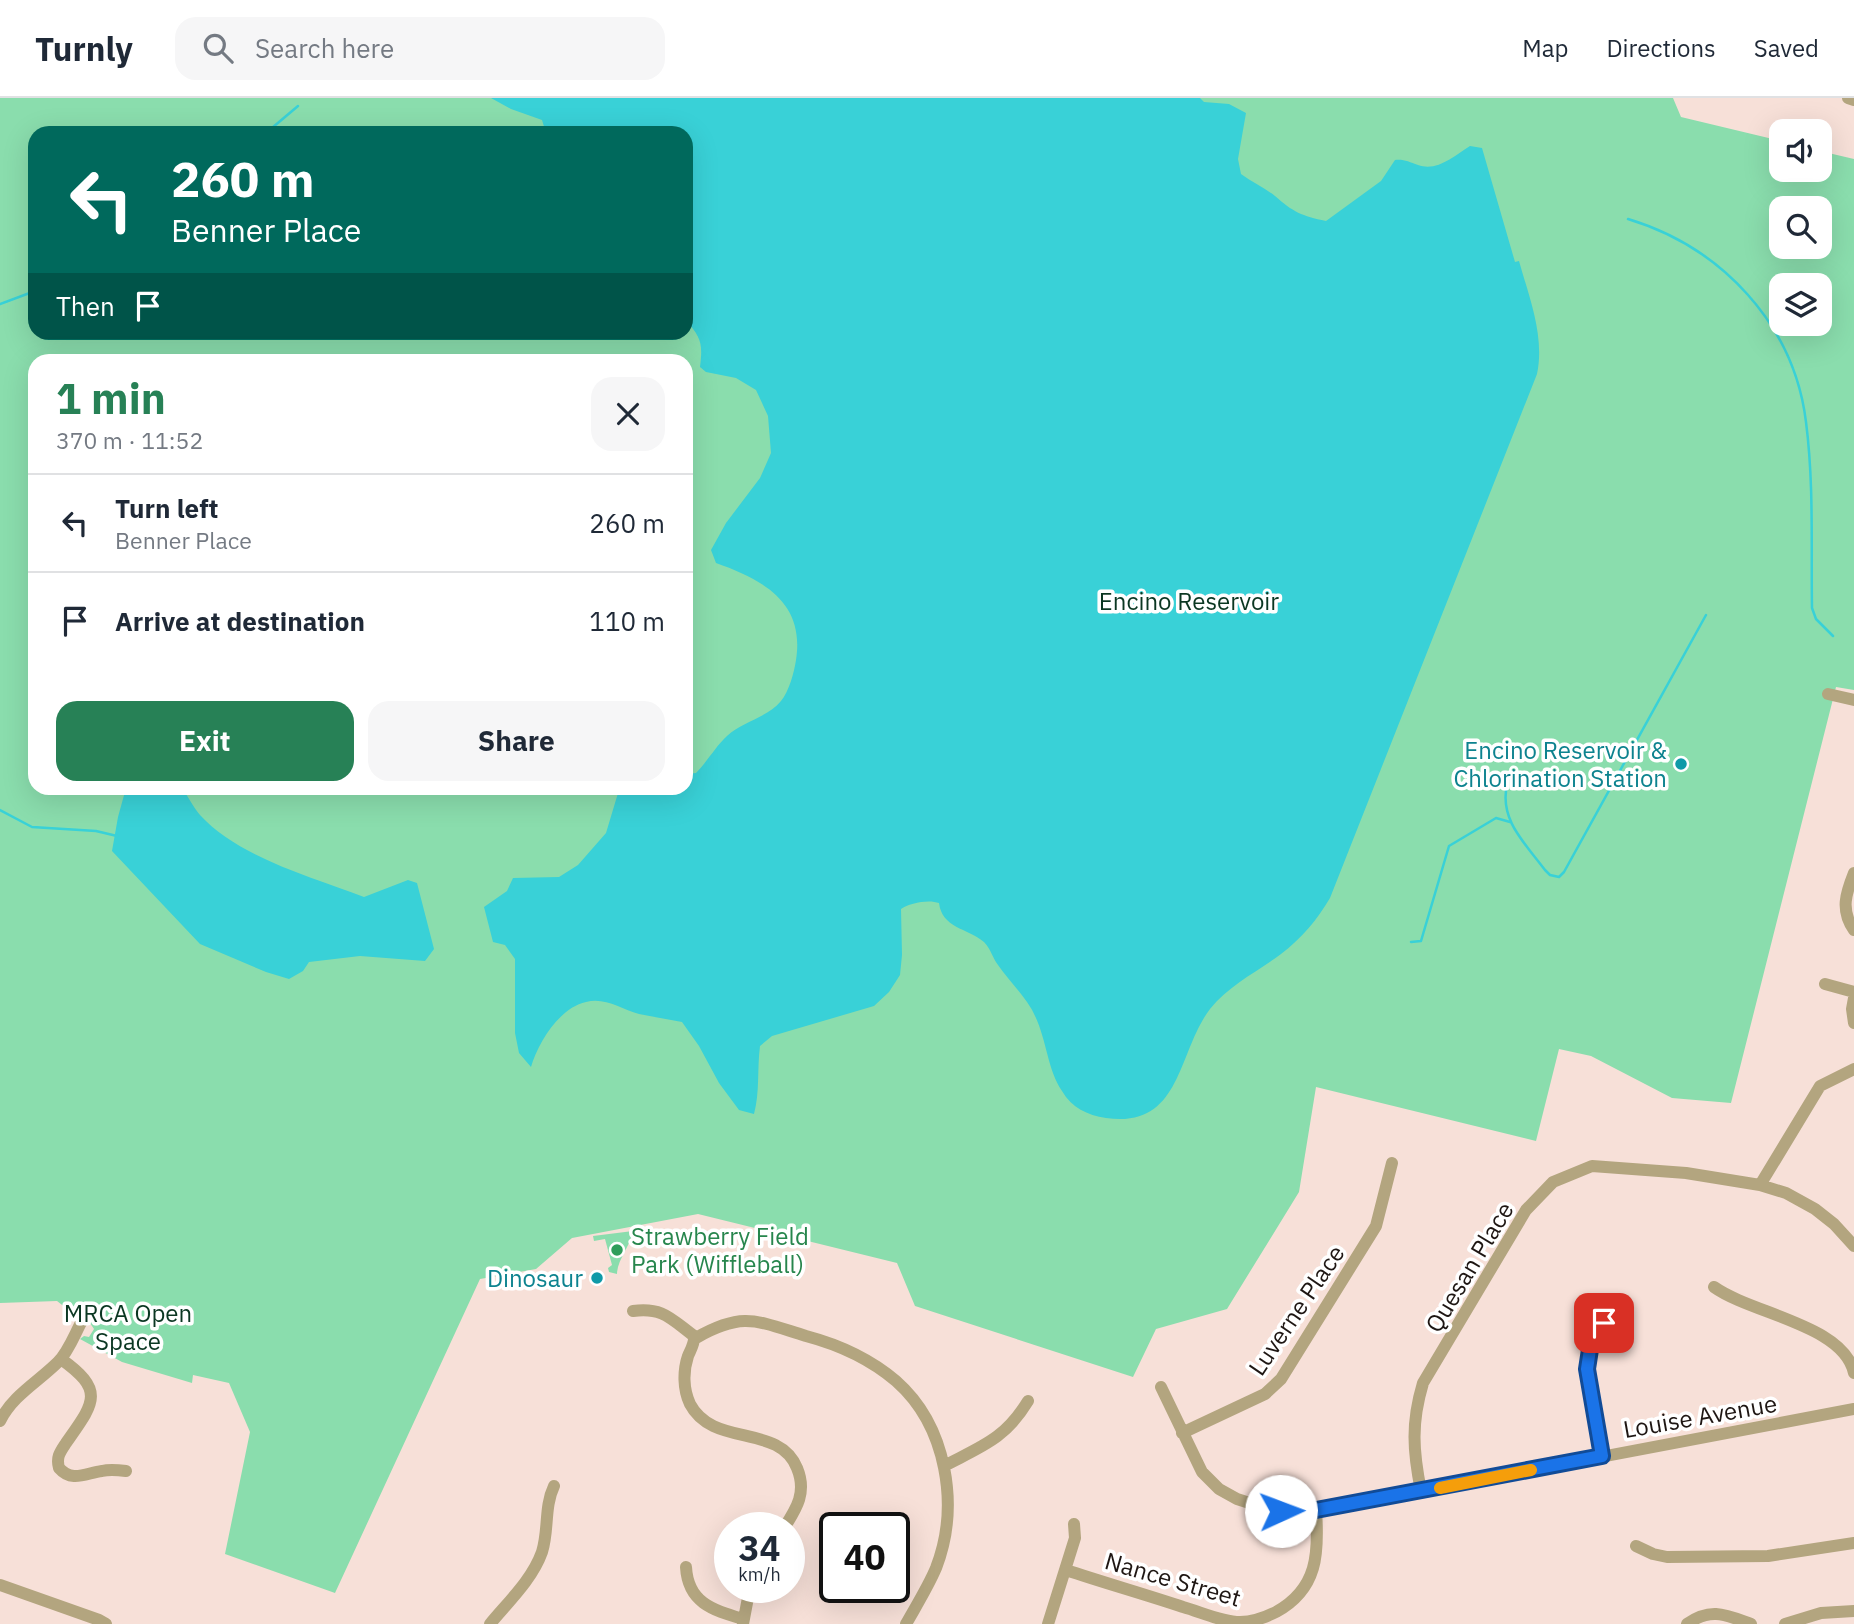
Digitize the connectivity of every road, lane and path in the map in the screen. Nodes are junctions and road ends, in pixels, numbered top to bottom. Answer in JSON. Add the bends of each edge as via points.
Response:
{"nodes":[{"id":1,"x":1848,"y":98,"type":"edge"},
{"id":2,"x":1854,"y":100,"type":"edge"},
{"id":3,"x":1828,"y":694,"type":"dead end"},
{"id":4,"x":1854,"y":700,"type":"edge"},
{"id":5,"x":1854,"y":873,"type":"edge"},
{"id":6,"x":1854,"y":930,"type":"edge"},
{"id":7,"x":1825,"y":984,"type":"dead end"},
{"id":8,"x":1854,"y":992,"type":"edge"},
{"id":9,"x":1854,"y":998,"type":"edge"},
{"id":10,"x":1854,"y":1023,"type":"edge"},
{"id":11,"x":1854,"y":1069,"type":"edge"},
{"id":12,"x":1392,"y":1163,"type":"dead end"},
{"id":13,"x":1760,"y":1185,"type":"junction"},
{"id":14,"x":1854,"y":1246,"type":"edge"},
{"id":15,"x":1714,"y":1287,"type":"dead end"},
{"id":16,"x":632,"y":1311,"type":"dead end"},
{"id":17,"x":83,"y":1319,"type":"dead end"},
{"id":18,"x":1604,"y":1323,"type":"dead end"},
{"id":19,"x":696,"y":1338,"type":"junction"},
{"id":20,"x":61,"y":1359,"type":"junction"},
{"id":21,"x":1854,"y":1373,"type":"edge"},
{"id":22,"x":1161,"y":1387,"type":"dead end"},
{"id":23,"x":1028,"y":1401,"type":"dead end"},
{"id":24,"x":1854,"y":1409,"type":"edge"},
{"id":25,"x":0,"y":1421,"type":"edge"},
{"id":26,"x":1182,"y":1433,"type":"junction"},
{"id":27,"x":1602,"y":1456,"type":"junction"},
{"id":28,"x":944,"y":1466,"type":"junction"},
{"id":29,"x":126,"y":1471,"type":"dead end"},
{"id":30,"x":554,"y":1486,"type":"dead end"},
{"id":31,"x":1421,"y":1491,"type":"junction"},
{"id":32,"x":1316,"y":1510,"type":"junction"},
{"id":33,"x":793,"y":1512,"type":"edge"},
{"id":34,"x":1074,"y":1524,"type":"dead end"},
{"id":35,"x":1854,"y":1543,"type":"edge"},
{"id":36,"x":1636,"y":1546,"type":"dead end"},
{"id":37,"x":686,"y":1567,"type":"dead end"},
{"id":38,"x":1066,"y":1570,"type":"junction"},
{"id":39,"x":0,"y":1585,"type":"edge"},
{"id":40,"x":747,"y":1603,"type":"edge"},
{"id":41,"x":1854,"y":1611,"type":"edge"},
{"id":42,"x":743,"y":1622,"type":"edge"},
{"id":43,"x":106,"y":1624,"type":"edge"},
{"id":44,"x":490,"y":1624,"type":"edge"},
{"id":45,"x":906,"y":1624,"type":"edge"},
{"id":46,"x":1048,"y":1624,"type":"edge"},
{"id":47,"x":1687,"y":1624,"type":"edge"},
{"id":48,"x":1751,"y":1624,"type":"edge"},
{"id":49,"x":1785,"y":1624,"type":"edge"}],
"edges":[{"from":1,"to":2,"type":"street"},
{"from":3,"to":4,"type":"street"},
{"from":5,"to":6,"type":"street","via":[[1845,908]]},
{"from":7,"to":8,"type":"street"},
{"from":9,"to":10,"type":"street"},
{"from":11,"to":13,"type":"street","via":[[1820,1086]]},
{"from":12,"to":26,"type":"street","name":"Luverne Place","via":[[1376,1226],[1281,1379],[1265,1394]]},
{"from":13,"to":14,"type":"street","name":"Quesan Place","via":[[1815,1209]]},
{"from":13,"to":31,"type":"street","name":"Quesan Place","via":[[1686,1173],[1592,1166],[1553,1182],[1526,1210],[1423,1383],[1413,1441]]},
{"from":15,"to":21,"type":"street","via":[[1729,1298],[1826,1336],[1843,1350]]},
{"from":16,"to":19,"type":"street","via":[[663,1313]]},
{"from":17,"to":20,"type":"street"},
{"from":18,"to":27,"type":"street","via":[[1591,1343],[1587,1369]]},
{"from":19,"to":28,"type":"street","via":[[735,1320],[758,1322],[849,1350],[898,1383],[933,1434]]},
{"from":19,"to":33,"type":"street","via":[[684,1374],[690,1403],[713,1427],[783,1448],[801,1478],[802,1496]]},
{"from":20,"to":25,"type":"street","via":[[15,1397]]},
{"from":20,"to":29,"type":"street","via":[[83,1377],[92,1395],[81,1422],[58,1456],[59,1468],[77,1477],[103,1470]]},
{"from":22,"to":26,"type":"street","name":"Louise Avenue"},
{"from":23,"to":28,"type":"street","via":[[1005,1433]]},
{"from":24,"to":27,"type":"street","name":"Louise Avenue"},
{"from":26,"to":32,"type":"street","name":"Louise Avenue","via":[[1202,1472],[1219,1489],[1265,1508]]},
{"from":27,"to":31,"type":"street","name":"Louise Avenue"},
{"from":28,"to":45,"type":"street","via":[[946,1528],[936,1568]]},
{"from":30,"to":44,"type":"street","via":[[538,1560]]},
{"from":31,"to":32,"type":"street","name":"Louise Avenue"},
{"from":32,"to":38,"type":"street","name":"Nance Street","via":[[1318,1547],[1310,1578],[1297,1598],[1257,1620],[1238,1622],[1210,1615]]},
{"from":34,"to":38,"type":"street"},
{"from":35,"to":36,"type":"street","via":[[1768,1556],[1667,1557]]},
{"from":37,"to":42,"type":"street","via":[[687,1581],[697,1599]]},
{"from":38,"to":46,"type":"street"},
{"from":39,"to":43,"type":"street"},
{"from":40,"to":42,"type":"street"},
{"from":41,"to":49,"type":"street","via":[[1821,1613]]},
{"from":47,"to":48,"type":"street","via":[[1708,1613]]}]}
